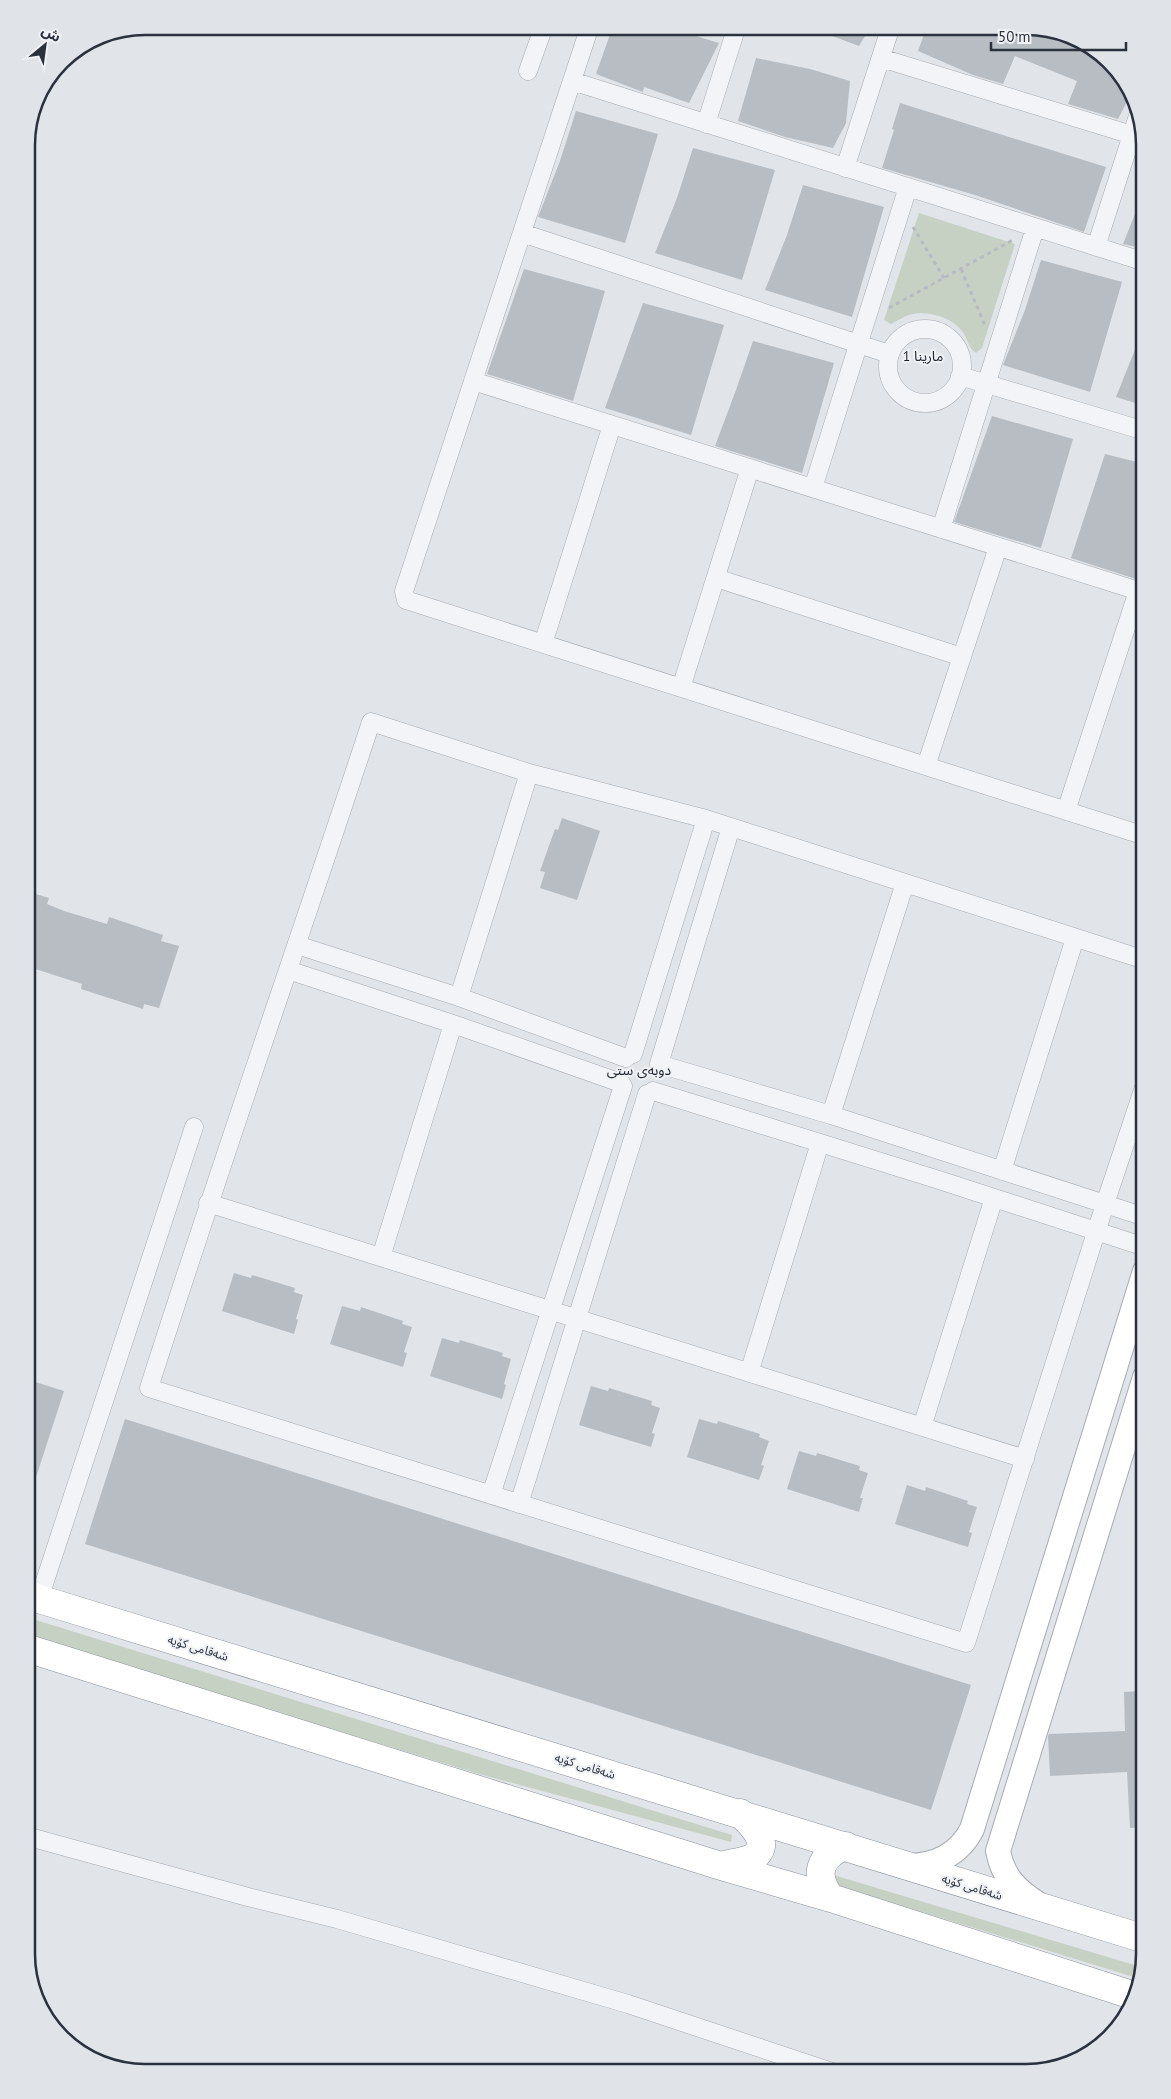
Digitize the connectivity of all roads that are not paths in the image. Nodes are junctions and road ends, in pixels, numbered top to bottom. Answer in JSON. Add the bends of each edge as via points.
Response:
{"nodes":[{"id":1,"x":541,"y":35,"type":"edge"},
{"id":2,"x":587,"y":35,"type":"edge"},
{"id":3,"x":734,"y":35,"type":"edge"},
{"id":4,"x":888,"y":35,"type":"edge"},
{"id":5,"x":881,"y":58,"type":"junction"},
{"id":6,"x":528,"y":71,"type":"dead end"},
{"id":7,"x":572,"y":81,"type":"junction"},
{"id":8,"x":706,"y":124,"type":"junction"},
{"id":9,"x":1134,"y":128,"type":"edge"},
{"id":10,"x":1132,"y":135,"type":"junction"},
{"id":11,"x":845,"y":168,"type":"junction"},
{"id":12,"x":908,"y":187,"type":"junction"},
{"id":13,"x":1035,"y":228,"type":"junction"},
{"id":14,"x":522,"y":233,"type":"junction"},
{"id":15,"x":1096,"y":247,"type":"junction"},
{"id":16,"x":1136,"y":259,"type":"edge"},
{"id":17,"x":858,"y":344,"type":"junction"},
{"id":18,"x":889,"y":354,"type":"junction"},
{"id":19,"x":960,"y":376,"type":"junction"},
{"id":20,"x":474,"y":381,"type":"junction"},
{"id":21,"x":986,"y":384,"type":"junction"},
{"id":22,"x":612,"y":425,"type":"junction"},
{"id":23,"x":1136,"y":428,"type":"edge"},
{"id":24,"x":750,"y":468,"type":"junction"},
{"id":25,"x":813,"y":488,"type":"junction"},
{"id":26,"x":942,"y":529,"type":"junction"},
{"id":27,"x":998,"y":547,"type":"junction"},
{"id":28,"x":716,"y":578,"type":"junction"},
{"id":29,"x":1136,"y":590,"type":"edge"},
{"id":30,"x":1136,"y":607,"type":"edge"},
{"id":31,"x":543,"y":644,"type":"junction"},
{"id":32,"x":962,"y":658,"type":"junction"},
{"id":33,"x":681,"y":688,"type":"junction"},
{"id":34,"x":926,"y":766,"type":"junction"},
{"id":35,"x":529,"y":773,"type":"junction"},
{"id":36,"x":1066,"y":811,"type":"junction"},
{"id":37,"x":706,"y":819,"type":"junction"},
{"id":38,"x":731,"y":827,"type":"junction"},
{"id":39,"x":1136,"y":833,"type":"edge"},
{"id":40,"x":905,"y":883,"type":"junction"},
{"id":41,"x":1075,"y":938,"type":"junction"},
{"id":42,"x":297,"y":945,"type":"junction"},
{"id":43,"x":1136,"y":957,"type":"edge"},
{"id":44,"x":288,"y":970,"type":"junction"},
{"id":45,"x":459,"y":997,"type":"junction"},
{"id":46,"x":453,"y":1024,"type":"junction"},
{"id":47,"x":630,"y":1056,"type":"junction"},
{"id":48,"x":659,"y":1064,"type":"junction"},
{"id":49,"x":622,"y":1084,"type":"junction"},
{"id":50,"x":650,"y":1093,"type":"junction"},
{"id":51,"x":1136,"y":1111,"type":"edge"},
{"id":52,"x":831,"y":1115,"type":"junction"},
{"id":53,"x":194,"y":1127,"type":"dead end"},
{"id":54,"x":820,"y":1143,"type":"junction"},
{"id":55,"x":947,"y":1153,"type":"junction"},
{"id":56,"x":1002,"y":1171,"type":"junction"},
{"id":57,"x":939,"y":1180,"type":"junction"},
{"id":58,"x":994,"y":1198,"type":"junction"},
{"id":59,"x":208,"y":1203,"type":"junction"},
{"id":60,"x":1105,"y":1204,"type":"junction"},
{"id":61,"x":1136,"y":1214,"type":"edge"},
{"id":62,"x":1096,"y":1232,"type":"junction"},
{"id":63,"x":1136,"y":1244,"type":"edge"},
{"id":64,"x":381,"y":1257,"type":"junction"},
{"id":65,"x":1136,"y":1300,"type":"edge"},
{"id":66,"x":550,"y":1310,"type":"junction"},
{"id":67,"x":576,"y":1318,"type":"junction"},
{"id":68,"x":750,"y":1373,"type":"junction"},
{"id":69,"x":1136,"y":1406,"type":"edge"},
{"id":70,"x":922,"y":1427,"type":"junction"},
{"id":71,"x":1025,"y":1459,"type":"junction"},
{"id":72,"x":491,"y":1495,"type":"junction"},
{"id":73,"x":520,"y":1504,"type":"junction"},
{"id":74,"x":35,"y":1587,"type":"edge"},
{"id":75,"x":35,"y":1597,"type":"edge"},
{"id":76,"x":35,"y":1651,"type":"edge"},
{"id":77,"x":740,"y":1814,"type":"junction"},
{"id":78,"x":968,"y":1837,"type":"junction"},
{"id":79,"x":35,"y":1838,"type":"edge"},
{"id":80,"x":846,"y":1846,"type":"junction"},
{"id":81,"x":999,"y":1846,"type":"junction"},
{"id":82,"x":722,"y":1866,"type":"junction"},
{"id":83,"x":902,"y":1866,"type":"junction"},
{"id":84,"x":831,"y":1898,"type":"junction"},
{"id":85,"x":1048,"y":1910,"type":"junction"},
{"id":86,"x":1136,"y":1936,"type":"edge"},
{"id":87,"x":1128,"y":1995,"type":"edge"},
{"id":88,"x":808,"y":2064,"type":"edge"}],
"edges":[{"from":1,"to":6,"type":"street"},
{"from":2,"to":7,"type":"street"},
{"from":3,"to":8,"type":"street"},
{"from":4,"to":5,"type":"street"},
{"from":5,"to":10,"type":"street"},
{"from":5,"to":11,"type":"street"},
{"from":7,"to":8,"type":"street"},
{"from":7,"to":14,"type":"street"},
{"from":8,"to":11,"type":"street"},
{"from":9,"to":10,"type":"street"},
{"from":10,"to":15,"type":"street"},
{"from":11,"to":12,"type":"street"},
{"from":12,"to":13,"type":"street"},
{"from":12,"to":17,"type":"street"},
{"from":13,"to":15,"type":"street"},
{"from":13,"to":21,"type":"street"},
{"from":14,"to":17,"type":"street"},
{"from":14,"to":20,"type":"street"},
{"from":15,"to":16,"type":"street"},
{"from":17,"to":18,"type":"street"},
{"from":17,"to":25,"type":"street"},
{"from":18,"to":19,"type":"street","via":[[896,341],[906,333],[931,329],[943,333],[953,342],[962,364]]},
{"from":18,"to":19,"type":"street","via":[[887,364],[894,387],[913,401],[925,403],[947,396]]},
{"from":19,"to":21,"type":"street"},
{"from":20,"to":22,"type":"street"},
{"from":20,"to":31,"type":"street","via":[[404,594],[408,601]]},
{"from":21,"to":23,"type":"street"},
{"from":21,"to":26,"type":"street"},
{"from":22,"to":24,"type":"street"},
{"from":22,"to":31,"type":"street"},
{"from":24,"to":25,"type":"street"},
{"from":24,"to":28,"type":"street"},
{"from":25,"to":26,"type":"street"},
{"from":26,"to":27,"type":"street"},
{"from":27,"to":29,"type":"street"},
{"from":27,"to":32,"type":"street"},
{"from":28,"to":32,"type":"street"},
{"from":28,"to":33,"type":"street"},
{"from":30,"to":36,"type":"street"},
{"from":31,"to":33,"type":"street"},
{"from":32,"to":34,"type":"street"},
{"from":33,"to":34,"type":"street"},
{"from":34,"to":36,"type":"street"},
{"from":35,"to":37,"type":"street"},
{"from":35,"to":42,"type":"street","via":[[371,722]]},
{"from":35,"to":45,"type":"street"},
{"from":36,"to":39,"type":"street"},
{"from":37,"to":38,"type":"street"},
{"from":37,"to":47,"type":"street"},
{"from":38,"to":40,"type":"street"},
{"from":38,"to":48,"type":"street"},
{"from":40,"to":41,"type":"street"},
{"from":40,"to":52,"type":"street"},
{"from":41,"to":43,"type":"street"},
{"from":41,"to":56,"type":"street"},
{"from":42,"to":44,"type":"street"},
{"from":42,"to":45,"type":"street"},
{"from":44,"to":46,"type":"street"},
{"from":44,"to":59,"type":"street"},
{"from":45,"to":47,"type":"street"},
{"from":46,"to":49,"type":"street"},
{"from":46,"to":64,"type":"street"},
{"from":47,"to":48,"type":"street","via":[[639,1053],[650,1055]]},
{"from":47,"to":49,"type":"street","via":[[620,1067]]},
{"from":48,"to":50,"type":"street","via":[[661,1076],[657,1087]]},
{"from":48,"to":52,"type":"street"},
{"from":49,"to":50,"type":"street","via":[[633,1094]]},
{"from":49,"to":66,"type":"street"},
{"from":50,"to":54,"type":"street"},
{"from":50,"to":67,"type":"street"},
{"from":51,"to":60,"type":"street"},
{"from":52,"to":55,"type":"street"},
{"from":53,"to":74,"type":"street"},
{"from":54,"to":57,"type":"street"},
{"from":54,"to":68,"type":"street"},
{"from":55,"to":56,"type":"street"},
{"from":55,"to":57,"type":"street"},
{"from":56,"to":60,"type":"street"},
{"from":57,"to":58,"type":"street"},
{"from":58,"to":62,"type":"street"},
{"from":58,"to":70,"type":"street"},
{"from":59,"to":64,"type":"street"},
{"from":59,"to":72,"type":"street","via":[[149,1388]]},
{"from":60,"to":61,"type":"street"},
{"from":60,"to":62,"type":"street"},
{"from":62,"to":63,"type":"street"},
{"from":62,"to":71,"type":"street"},
{"from":64,"to":66,"type":"street"},
{"from":65,"to":78,"type":"street"},
{"from":66,"to":67,"type":"street"},
{"from":66,"to":72,"type":"street"},
{"from":67,"to":68,"type":"street"},
{"from":67,"to":73,"type":"street"},
{"from":68,"to":70,"type":"street"},
{"from":69,"to":81,"type":"street"},
{"from":70,"to":71,"type":"street"},
{"from":71,"to":73,"type":"street","via":[[966,1643]]},
{"from":72,"to":73,"type":"street"},
{"from":75,"to":77,"type":"highway","name":"شەقامی کۆیە"},
{"from":76,"to":82,"type":"highway"},
{"from":77,"to":80,"type":"highway","name":"شەقامی کۆیە"},
{"from":77,"to":82,"type":"highway","via":[[759,1832],[759,1851],[752,1858]]},
{"from":78,"to":81,"type":"street"},
{"from":78,"to":83,"type":"street","via":[[957,1851],[941,1860],[919,1866]]},
{"from":79,"to":88,"type":"street","via":[[337,1919],[619,2001]]},
{"from":80,"to":83,"type":"highway","name":"شەقامی کۆیە"},
{"from":80,"to":84,"type":"highway","via":[[827,1857],[822,1867],[820,1878]]},
{"from":81,"to":85,"type":"street","via":[[1004,1874],[1014,1886]]},
{"from":82,"to":84,"type":"highway"},
{"from":83,"to":85,"type":"highway","name":"شەقامی کۆیە"},
{"from":84,"to":87,"type":"highway"},
{"from":85,"to":86,"type":"highway","name":"شەقامی کۆیە"}]}
